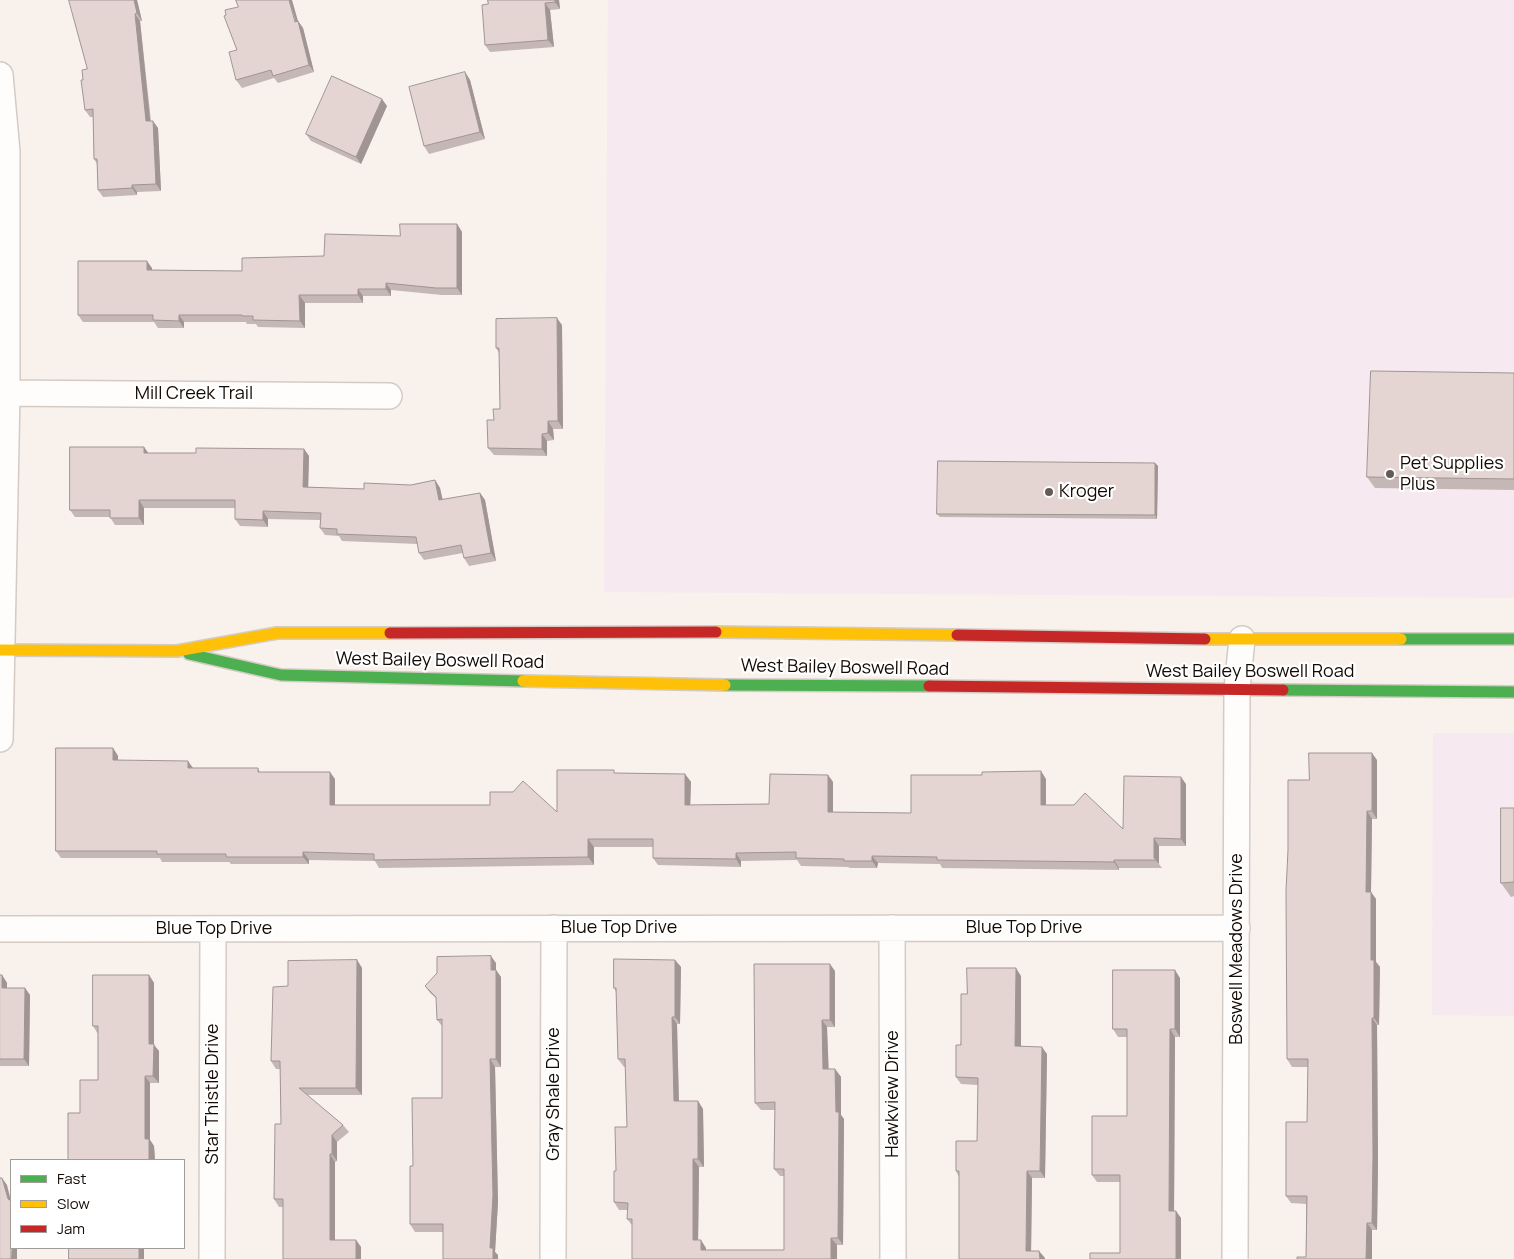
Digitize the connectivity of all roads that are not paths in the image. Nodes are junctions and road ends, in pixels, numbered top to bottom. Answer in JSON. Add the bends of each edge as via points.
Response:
{"nodes":[{"id":1,"x":0,"y":74,"type":"edge"},
{"id":2,"x":4,"y":393,"type":"edge"},
{"id":3,"x":389,"y":396,"type":"dead end"},
{"id":4,"x":1242,"y":639,"type":"junction"},
{"id":5,"x":1514,"y":639,"type":"edge"},
{"id":6,"x":1,"y":650,"type":"edge"},
{"id":7,"x":178,"y":651,"type":"junction"},
{"id":8,"x":1238,"y":689,"type":"junction"},
{"id":9,"x":1514,"y":692,"type":"edge"},
{"id":10,"x":0,"y":739,"type":"edge"},
{"id":11,"x":554,"y":928,"type":"junction"},
{"id":12,"x":892,"y":928,"type":"junction"},
{"id":13,"x":1238,"y":928,"type":"junction"},
{"id":14,"x":0,"y":929,"type":"edge"},
{"id":15,"x":213,"y":929,"type":"junction"},
{"id":16,"x":212,"y":1259,"type":"edge"},
{"id":17,"x":553,"y":1259,"type":"edge"},
{"id":18,"x":893,"y":1259,"type":"edge"},
{"id":19,"x":1235,"y":1259,"type":"edge"}],
"edges":[{"from":1,"to":2,"type":"street","via":[[7,152]]},
{"from":2,"to":3,"type":"street","name":"Mill Creek Trail"},
{"from":2,"to":6,"type":"street"},
{"from":4,"to":5,"type":"main road","name":"West Bailey Boswell Road"},
{"from":4,"to":7,"type":"main road","name":"West Bailey Boswell Road","via":[[678,632],[277,633]]},
{"from":4,"to":8,"type":"street","name":"Boswell Meadows Drive"},
{"from":6,"to":7,"type":"main road","name":"West Bailey Boswell Road"},
{"from":6,"to":10,"type":"street"},
{"from":7,"to":8,"type":"main road","name":"West Bailey Boswell Road","via":[[281,674],[672,684]]},
{"from":8,"to":9,"type":"main road","name":"West Bailey Boswell Road"},
{"from":8,"to":13,"type":"street","name":"Boswell Meadows Drive"},
{"from":11,"to":12,"type":"street","name":"Blue Top Drive"},
{"from":11,"to":15,"type":"street","name":"Blue Top Drive"},
{"from":11,"to":17,"type":"street","name":"Gray Shale Drive"},
{"from":12,"to":13,"type":"street","name":"Blue Top Drive"},
{"from":12,"to":18,"type":"street","name":"Hawkview Drive"},
{"from":13,"to":19,"type":"street","name":"Boswell Meadows Drive"},
{"from":14,"to":15,"type":"street","name":"Blue Top Drive"},
{"from":15,"to":16,"type":"street","name":"Star Thistle Drive"}]}
